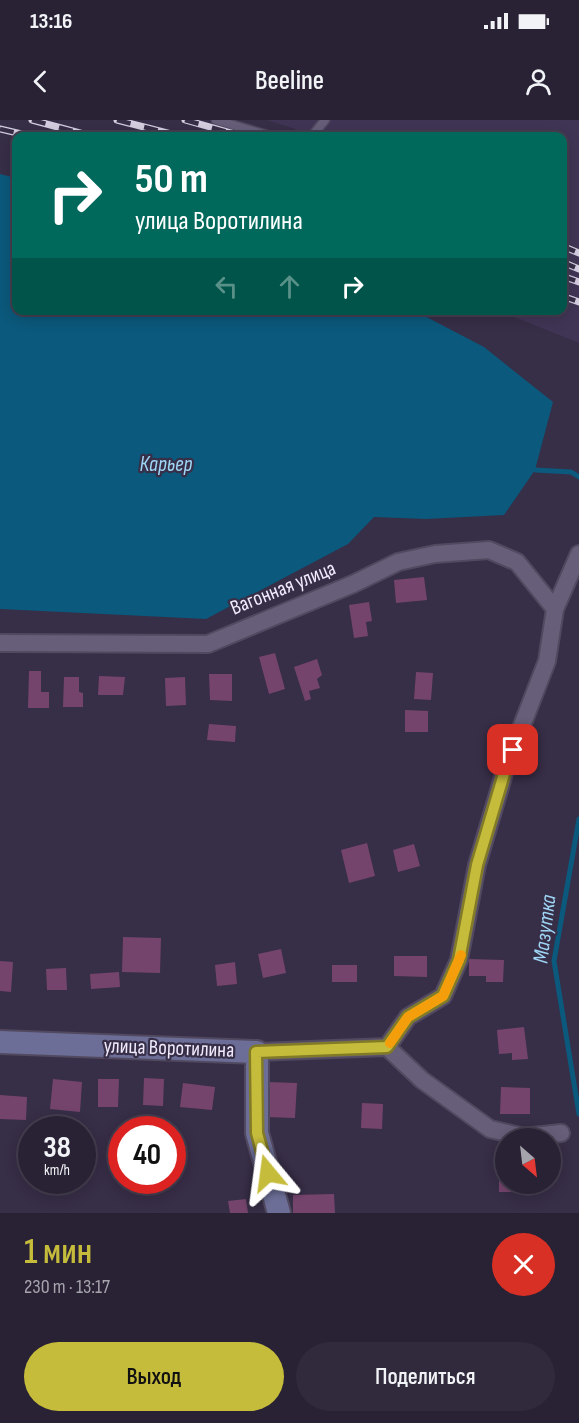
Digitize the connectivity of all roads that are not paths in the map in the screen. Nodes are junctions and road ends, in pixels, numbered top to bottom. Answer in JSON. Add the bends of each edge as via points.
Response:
{"nodes":[{"id":1,"x":216,"y":120,"type":"edge"},
{"id":2,"x":325,"y":120,"type":"edge"},
{"id":3,"x":256,"y":132,"type":"edge"},
{"id":4,"x":315,"y":132,"type":"edge"},
{"id":5,"x":579,"y":554,"type":"edge"},
{"id":6,"x":555,"y":609,"type":"junction"},
{"id":7,"x":0,"y":643,"type":"edge"},
{"id":8,"x":0,"y":1042,"type":"edge"},
{"id":9,"x":387,"y":1047,"type":"junction"},
{"id":10,"x":256,"y":1052,"type":"junction"},
{"id":11,"x":495,"y":1130,"type":"edge"},
{"id":12,"x":279,"y":1213,"type":"edge"}],
"edges":[{"from":1,"to":3,"type":"lane"},
{"from":2,"to":4,"type":"lane"},
{"from":5,"to":6,"type":"street"},
{"from":6,"to":7,"type":"street","name":"Вагонная улица","via":[[517,562],[489,550],[435,554],[398,562],[208,644]]},
{"from":6,"to":9,"type":"street","via":[[547,661],[506,767],[477,865],[459,960],[443,996],[408,1017]]},
{"from":8,"to":10,"type":"street","name":"улица Воротилина"},
{"from":9,"to":10,"type":"street","name":"улица Воротилина"},
{"from":9,"to":11,"type":"street","via":[[422,1080]]},
{"from":10,"to":12,"type":"street","via":[[257,1133]]}]}
